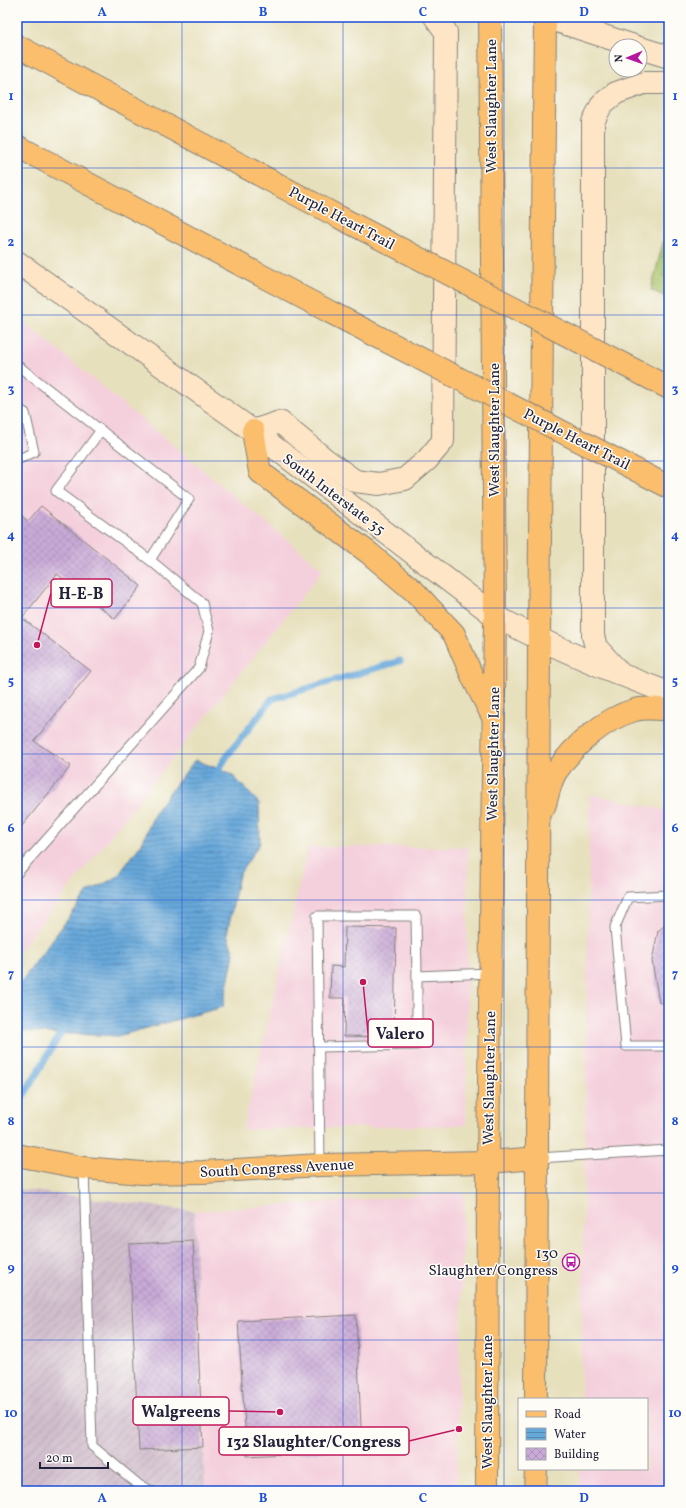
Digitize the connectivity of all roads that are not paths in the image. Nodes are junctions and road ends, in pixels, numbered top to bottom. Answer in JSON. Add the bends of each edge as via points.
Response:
{"nodes":[{"id":1,"x":435,"y":17,"type":"edge"},
{"id":2,"x":490,"y":17,"type":"edge"},
{"id":3,"x":545,"y":17,"type":"edge"},
{"id":4,"x":17,"y":33,"type":"edge"},
{"id":5,"x":609,"y":38,"type":"edge"},
{"id":6,"x":17,"y":46,"type":"edge"},
{"id":7,"x":648,"y":50,"type":"edge"},
{"id":8,"x":669,"y":57,"type":"edge"},
{"id":9,"x":669,"y":83,"type":"edge"},
{"id":10,"x":142,"y":111,"type":"junction"},
{"id":11,"x":17,"y":146,"type":"edge"},
{"id":12,"x":17,"y":262,"type":"edge"},
{"id":13,"x":17,"y":365,"type":"edge"},
{"id":14,"x":669,"y":388,"type":"edge"},
{"id":15,"x":17,"y":408,"type":"edge"},
{"id":16,"x":101,"y":430,"type":"junction"},
{"id":17,"x":253,"y":431,"type":"junction"},
{"id":18,"x":17,"y":460,"type":"edge"},
{"id":19,"x":669,"y":487,"type":"edge"},
{"id":20,"x":150,"y":560,"type":"junction"},
{"id":21,"x":495,"y":616,"type":"junction"},
{"id":22,"x":539,"y":640,"type":"junction"},
{"id":23,"x":623,"y":676,"type":"junction"},
{"id":24,"x":669,"y":693,"type":"edge"},
{"id":25,"x":669,"y":710,"type":"edge"},
{"id":26,"x":494,"y":718,"type":"junction"},
{"id":27,"x":538,"y":823,"type":"junction"},
{"id":28,"x":17,"y":873,"type":"edge"},
{"id":29,"x":669,"y":895,"type":"edge"},
{"id":30,"x":490,"y":973,"type":"junction"},
{"id":31,"x":417,"y":976,"type":"junction"},
{"id":32,"x":663,"y":1046,"type":"dead end"},
{"id":33,"x":319,"y":1047,"type":"junction"},
{"id":34,"x":669,"y":1150,"type":"edge"},
{"id":35,"x":17,"y":1155,"type":"edge"},
{"id":36,"x":538,"y":1158,"type":"junction"},
{"id":37,"x":488,"y":1162,"type":"junction"},
{"id":38,"x":320,"y":1165,"type":"junction"},
{"id":39,"x":84,"y":1168,"type":"junction"},
{"id":40,"x":536,"y":1398,"type":"edge"},
{"id":41,"x":536,"y":1470,"type":"edge"},
{"id":42,"x":152,"y":1491,"type":"edge"},
{"id":43,"x":487,"y":1491,"type":"edge"},
{"id":44,"x":536,"y":1491,"type":"edge"}],
"edges":[{"from":1,"to":17,"type":"main road","via":[[446,32],[443,441],[427,460],[405,479],[378,484],[355,481],[280,422]]},
{"from":2,"to":21,"type":"main road","name":"West Slaughter Lane"},
{"from":3,"to":5,"type":"main road"},
{"from":3,"to":22,"type":"main road"},
{"from":4,"to":10,"type":"main road"},
{"from":6,"to":10,"type":"main road","name":"Purple Heart Trail"},
{"from":7,"to":8,"type":"main road"},
{"from":9,"to":23,"type":"main road","via":[[644,83],[616,92],[602,104],[592,122],[593,636],[596,647]]},
{"from":10,"to":14,"type":"main road","name":"Purple Heart Trail","bridge":true,"via":[[339,217]]},
{"from":11,"to":19,"type":"main road","name":"Purple Heart Trail","bridge":true,"via":[[330,312]]},
{"from":12,"to":17,"type":"main road","name":"South Interstate 35"},
{"from":13,"to":16,"type":"lane"},
{"from":15,"to":18,"type":"lane","via":[[25,413],[34,452]]},
{"from":16,"to":20,"type":"lane","via":[[189,499]]},
{"from":16,"to":20,"type":"lane","via":[[56,492]]},
{"from":17,"to":21,"type":"main road","name":"South Interstate 35"},
{"from":17,"to":26,"type":"main road","via":[[260,472],[369,553],[414,591],[454,634]]},
{"from":20,"to":28,"type":"lane","via":[[202,603],[210,631],[199,668]]},
{"from":21,"to":22,"type":"main road","name":"South Interstate 35"},
{"from":21,"to":26,"type":"main road","name":"West Slaughter Lane"},
{"from":22,"to":23,"type":"main road","name":"South Interstate 35"},
{"from":22,"to":27,"type":"main road"},
{"from":23,"to":24,"type":"main road","name":"South Interstate 35"},
{"from":25,"to":27,"type":"main road","via":[[636,709],[617,716],[591,734],[556,772]]},
{"from":26,"to":30,"type":"main road","name":"West Slaughter Lane"},
{"from":27,"to":36,"type":"main road"},
{"from":29,"to":32,"type":"lane","via":[[628,897],[615,927],[626,1046]]},
{"from":30,"to":31,"type":"lane"},
{"from":30,"to":37,"type":"main road","name":"West Slaughter Lane"},
{"from":31,"to":33,"type":"lane","via":[[417,1045]]},
{"from":31,"to":33,"type":"lane","via":[[416,916],[317,916]]},
{"from":33,"to":38,"type":"lane"},
{"from":34,"to":36,"type":"lane"},
{"from":35,"to":39,"type":"main road","name":"South Congress Avenue"},
{"from":36,"to":37,"type":"main road","name":"South Congress Avenue"},
{"from":36,"to":40,"type":"main road"},
{"from":37,"to":38,"type":"main road","name":"South Congress Avenue"},
{"from":37,"to":43,"type":"main road","name":"West Slaughter Lane"},
{"from":38,"to":39,"type":"main road","name":"South Congress Avenue","via":[[204,1172],[142,1172]]},
{"from":39,"to":42,"type":"lane","via":[[92,1446],[139,1484]]},
{"from":41,"to":44,"type":"main road"}]}
